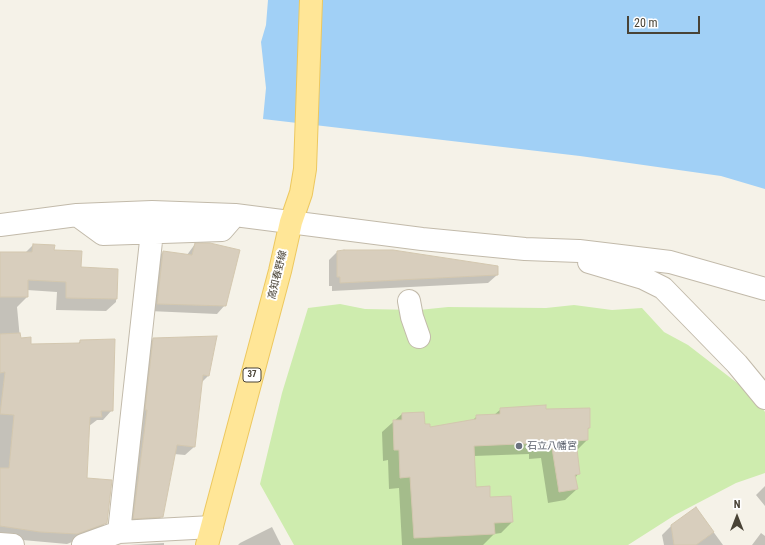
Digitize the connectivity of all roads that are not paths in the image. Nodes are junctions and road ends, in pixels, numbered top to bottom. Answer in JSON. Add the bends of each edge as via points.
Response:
{"nodes":[{"id":1,"x":311,"y":0,"type":"edge"},
{"id":2,"x":294,"y":213,"type":"junction"},
{"id":3,"x":77,"y":215,"type":"junction"},
{"id":4,"x":235,"y":215,"type":"junction"},
{"id":5,"x":0,"y":225,"type":"edge"},
{"id":6,"x":152,"y":232,"type":"junction"},
{"id":7,"x":579,"y":251,"type":"junction"},
{"id":8,"x":765,"y":289,"type":"edge"},
{"id":9,"x":409,"y":301,"type":"dead end"},
{"id":10,"x":419,"y":337,"type":"dead end"},
{"id":11,"x":765,"y":398,"type":"edge"},
{"id":12,"x":119,"y":532,"type":"junction"},
{"id":13,"x":209,"y":536,"type":"edge"},
{"id":14,"x":0,"y":544,"type":"edge"},
{"id":15,"x":13,"y":545,"type":"edge"},
{"id":16,"x":83,"y":545,"type":"edge"}],
"edges":[{"from":1,"to":2,"type":"main road","name":"高知春野線","number":"37","via":[[305,169]]},
{"from":2,"to":4,"type":"street"},
{"from":2,"to":7,"type":"street","via":[[422,239],[525,249]]},
{"from":2,"to":13,"type":"main road","name":"高知春野線","number":"37"},
{"from":3,"to":4,"type":"street","via":[[152,212]]},
{"from":3,"to":5,"type":"street"},
{"from":3,"to":6,"type":"street","via":[[103,234]]},
{"from":4,"to":6,"type":"street","via":[[222,230]]},
{"from":6,"to":12,"type":"street"},
{"from":7,"to":8,"type":"street","via":[[670,262]]},
{"from":7,"to":11,"type":"street","via":[[585,261],[644,278],[663,288],[737,364]]},
{"from":9,"to":10,"type":"street"},
{"from":12,"to":13,"type":"street"},
{"from":12,"to":16,"type":"street"},
{"from":14,"to":15,"type":"street"}]}
